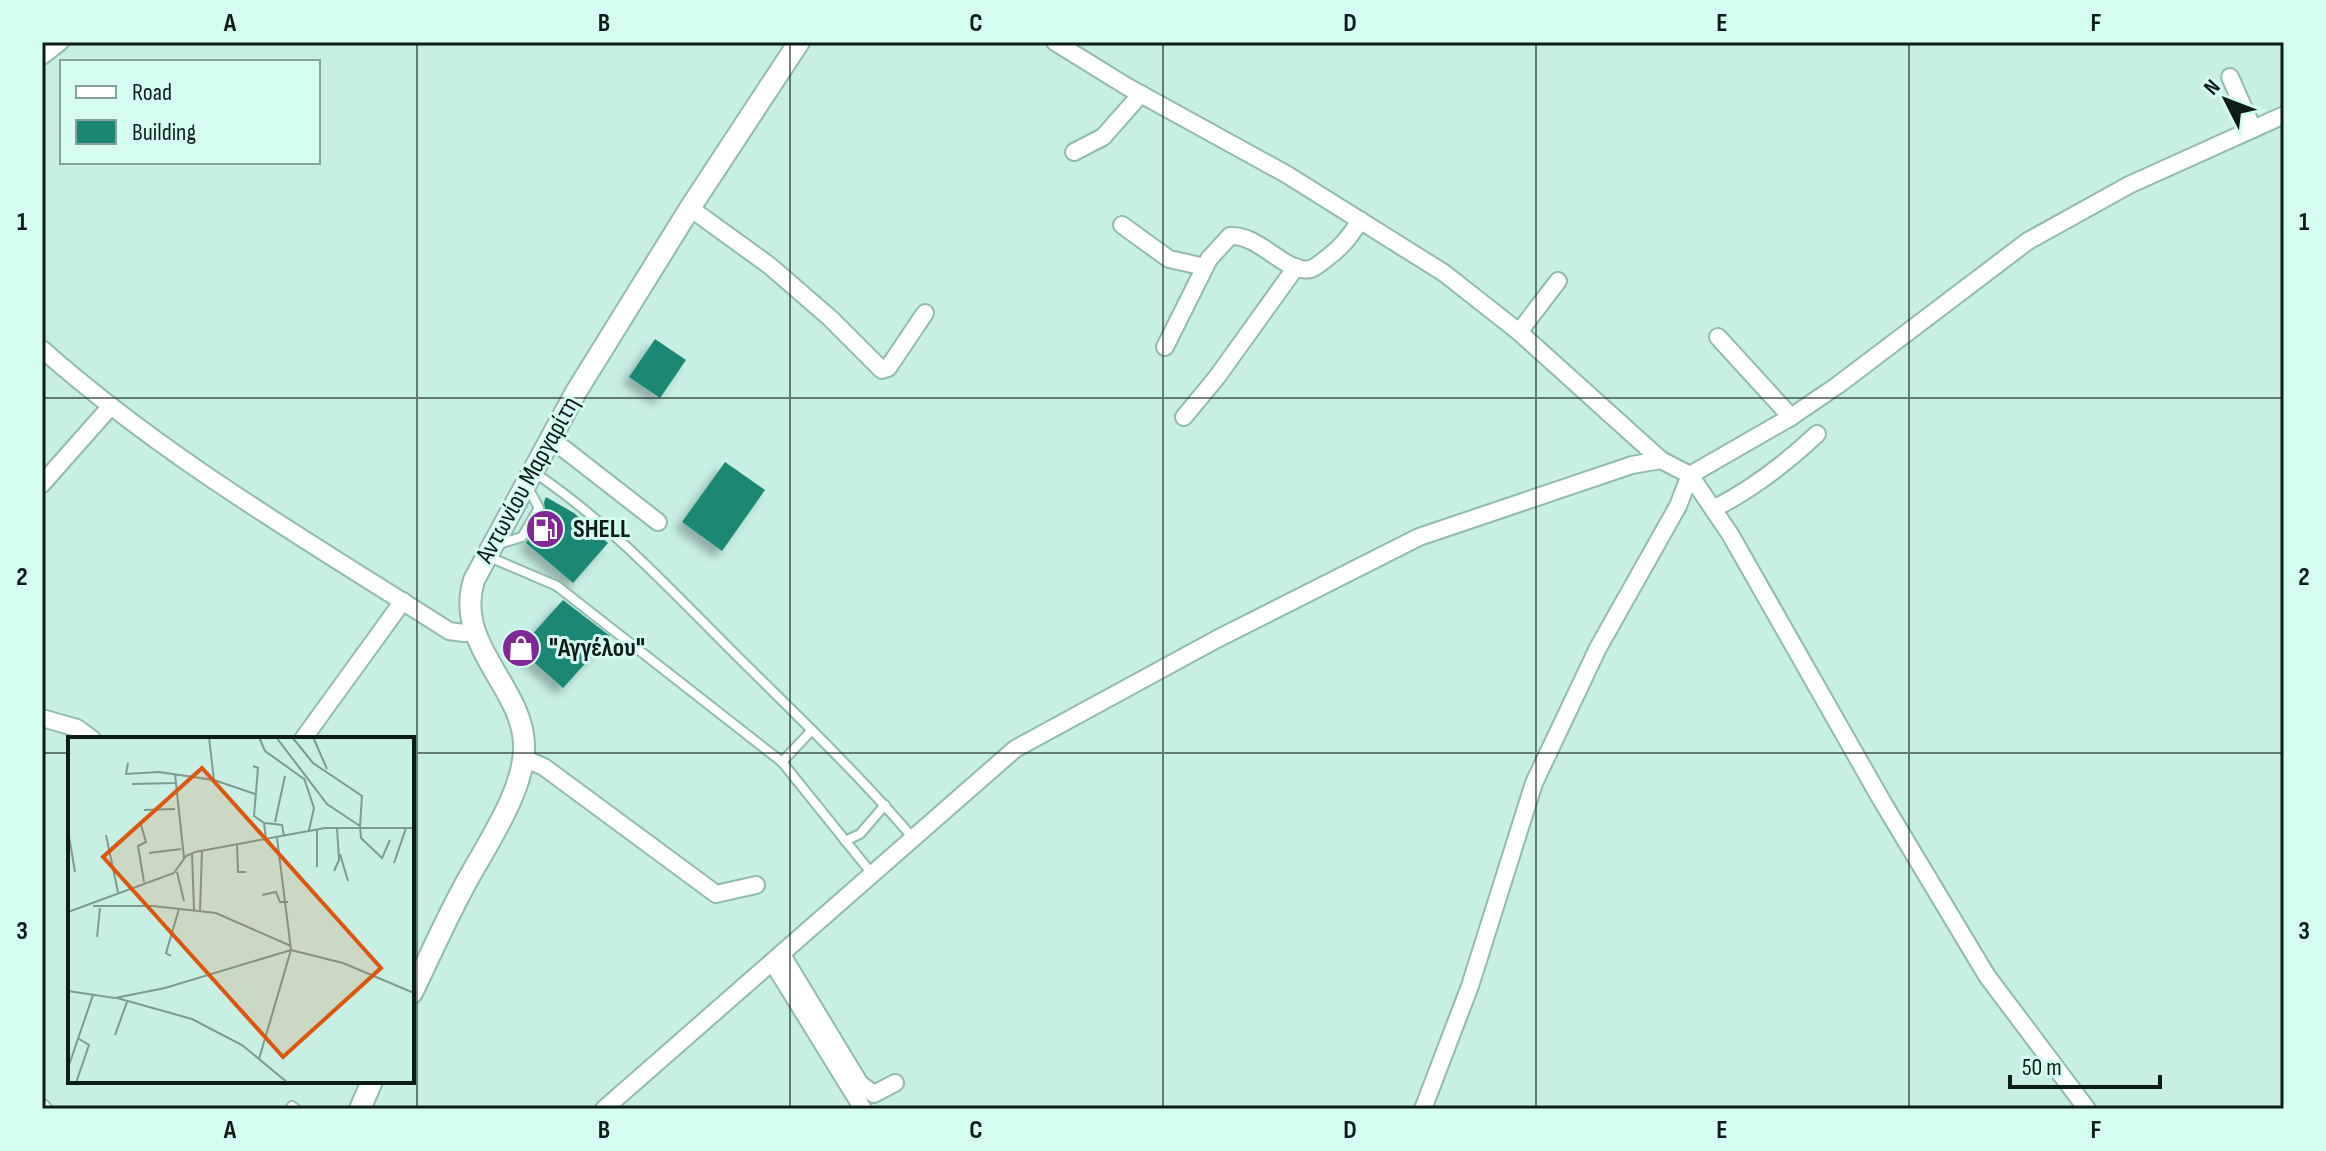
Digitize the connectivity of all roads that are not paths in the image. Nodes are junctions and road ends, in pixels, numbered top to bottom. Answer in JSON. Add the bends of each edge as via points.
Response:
{"nodes":[{"id":1,"x":60,"y":42,"type":"edge"},
{"id":2,"x":799,"y":42,"type":"edge"},
{"id":3,"x":1055,"y":42,"type":"edge"},
{"id":4,"x":42,"y":56,"type":"edge"},
{"id":5,"x":2230,"y":77,"type":"dead end"},
{"id":6,"x":1141,"y":94,"type":"junction"},
{"id":7,"x":2284,"y":115,"type":"edge"},
{"id":8,"x":2253,"y":129,"type":"junction"},
{"id":9,"x":1074,"y":152,"type":"dead end"},
{"id":10,"x":690,"y":208,"type":"junction"},
{"id":11,"x":1360,"y":220,"type":"junction"},
{"id":12,"x":1122,"y":225,"type":"dead end"},
{"id":13,"x":1205,"y":267,"type":"junction"},
{"id":14,"x":1296,"y":267,"type":"junction"},
{"id":15,"x":1558,"y":281,"type":"dead end"},
{"id":16,"x":925,"y":313,"type":"dead end"},
{"id":17,"x":1519,"y":332,"type":"junction"},
{"id":18,"x":1718,"y":337,"type":"dead end"},
{"id":19,"x":1165,"y":347,"type":"dead end"},
{"id":20,"x":42,"y":349,"type":"edge"},
{"id":21,"x":111,"y":406,"type":"junction"},
{"id":22,"x":1184,"y":417,"type":"dead end"},
{"id":23,"x":1791,"y":417,"type":"junction"},
{"id":24,"x":1817,"y":434,"type":"dead end"},
{"id":25,"x":550,"y":438,"type":"junction"},
{"id":26,"x":1661,"y":460,"type":"junction"},
{"id":27,"x":532,"y":470,"type":"junction"},
{"id":28,"x":1690,"y":475,"type":"junction"},
{"id":29,"x":42,"y":484,"type":"edge"},
{"id":30,"x":532,"y":495,"type":"dead end"},
{"id":31,"x":1715,"y":508,"type":"junction"},
{"id":32,"x":658,"y":522,"type":"dead end"},
{"id":33,"x":495,"y":549,"type":"junction"},
{"id":34,"x":403,"y":601,"type":"junction"},
{"id":35,"x":475,"y":632,"type":"junction"},
{"id":36,"x":42,"y":718,"type":"edge"},
{"id":37,"x":812,"y":730,"type":"junction"},
{"id":38,"x":89,"y":737,"type":"edge"},
{"id":39,"x":304,"y":737,"type":"edge"},
{"id":40,"x":523,"y":758,"type":"junction"},
{"id":41,"x":782,"y":762,"type":"junction"},
{"id":42,"x":885,"y":805,"type":"junction"},
{"id":43,"x":913,"y":838,"type":"junction"},
{"id":44,"x":845,"y":841,"type":"junction"},
{"id":45,"x":873,"y":875,"type":"junction"},
{"id":46,"x":756,"y":885,"type":"dead end"},
{"id":47,"x":777,"y":959,"type":"junction"},
{"id":48,"x":414,"y":989,"type":"edge"},
{"id":49,"x":371,"y":1083,"type":"edge"},
{"id":50,"x":895,"y":1083,"type":"dead end"},
{"id":51,"x":360,"y":1109,"type":"edge"},
{"id":52,"x":604,"y":1109,"type":"edge"},
{"id":53,"x":863,"y":1109,"type":"edge"},
{"id":54,"x":1423,"y":1109,"type":"edge"},
{"id":55,"x":2087,"y":1109,"type":"edge"}],
"edges":[{"from":1,"to":4,"type":"street"},
{"from":2,"to":10,"type":"street","name":"Αντωνίου Μαργαρίτη"},
{"from":3,"to":6,"type":"street"},
{"from":5,"to":8,"type":"street"},
{"from":6,"to":9,"type":"street","via":[[1103,137]]},
{"from":6,"to":11,"type":"street"},
{"from":7,"to":8,"type":"street"},
{"from":8,"to":23,"type":"street","via":[[2129,185],[2028,241]]},
{"from":10,"to":16,"type":"street","via":[[770,266],[882,370]]},
{"from":10,"to":25,"type":"street","name":"Αντωνίου Μαργαρίτη"},
{"from":11,"to":14,"type":"street","via":[[1334,253],[1312,269]]},
{"from":11,"to":17,"type":"street","via":[[1444,273]]},
{"from":12,"to":13,"type":"street","via":[[1169,259]]},
{"from":13,"to":14,"type":"street","via":[[1222,243],[1240,235]]},
{"from":13,"to":19,"type":"street"},
{"from":14,"to":22,"type":"street"},
{"from":15,"to":17,"type":"street"},
{"from":17,"to":26,"type":"street"},
{"from":18,"to":23,"type":"street"},
{"from":20,"to":21,"type":"street"},
{"from":21,"to":29,"type":"street"},
{"from":21,"to":34,"type":"street","via":[[227,490]]},
{"from":23,"to":28,"type":"street"},
{"from":24,"to":31,"type":"street","via":[[1778,470]]},
{"from":25,"to":27,"type":"street","name":"Αντωνίου Μαργαρίτη"},
{"from":25,"to":32,"type":"street"},
{"from":26,"to":28,"type":"street"},
{"from":26,"to":43,"type":"street","via":[[1632,465],[1419,537],[1271,611],[1015,749]]},
{"from":27,"to":33,"type":"street","name":"Αντωνίου Μαργαρίτη"},
{"from":27,"to":37,"type":"lane","via":[[603,524]]},
{"from":28,"to":31,"type":"street"},
{"from":28,"to":54,"type":"street","via":[[1534,783],[1470,986]]},
{"from":30,"to":33,"type":"lane","via":[[539,508],[522,537]]},
{"from":31,"to":55,"type":"street","via":[[1987,976]]},
{"from":33,"to":35,"type":"street","name":"Αντωνίου Μαργαρίτη","via":[[474,580],[469,609]]},
{"from":33,"to":41,"type":"lane","via":[[557,586]]},
{"from":34,"to":35,"type":"street","via":[[449,631]]},
{"from":34,"to":39,"type":"street"},
{"from":35,"to":40,"type":"street","name":"Αντωνίου Μαργαρίτη","via":[[519,719]]},
{"from":36,"to":38,"type":"street"},
{"from":37,"to":41,"type":"lane"},
{"from":37,"to":42,"type":"lane"},
{"from":40,"to":46,"type":"street","via":[[544,767],[716,894]]},
{"from":40,"to":48,"type":"street","name":"Αντωνίου Μαργαρίτη","via":[[511,798]]},
{"from":41,"to":44,"type":"lane"},
{"from":42,"to":43,"type":"lane"},
{"from":42,"to":44,"type":"lane","via":[[860,834]]},
{"from":43,"to":45,"type":"street"},
{"from":44,"to":45,"type":"lane"},
{"from":45,"to":47,"type":"street"},
{"from":47,"to":50,"type":"street","via":[[860,1084],[874,1094]]},
{"from":47,"to":52,"type":"street"},
{"from":47,"to":53,"type":"street"},
{"from":49,"to":51,"type":"street"}]}
